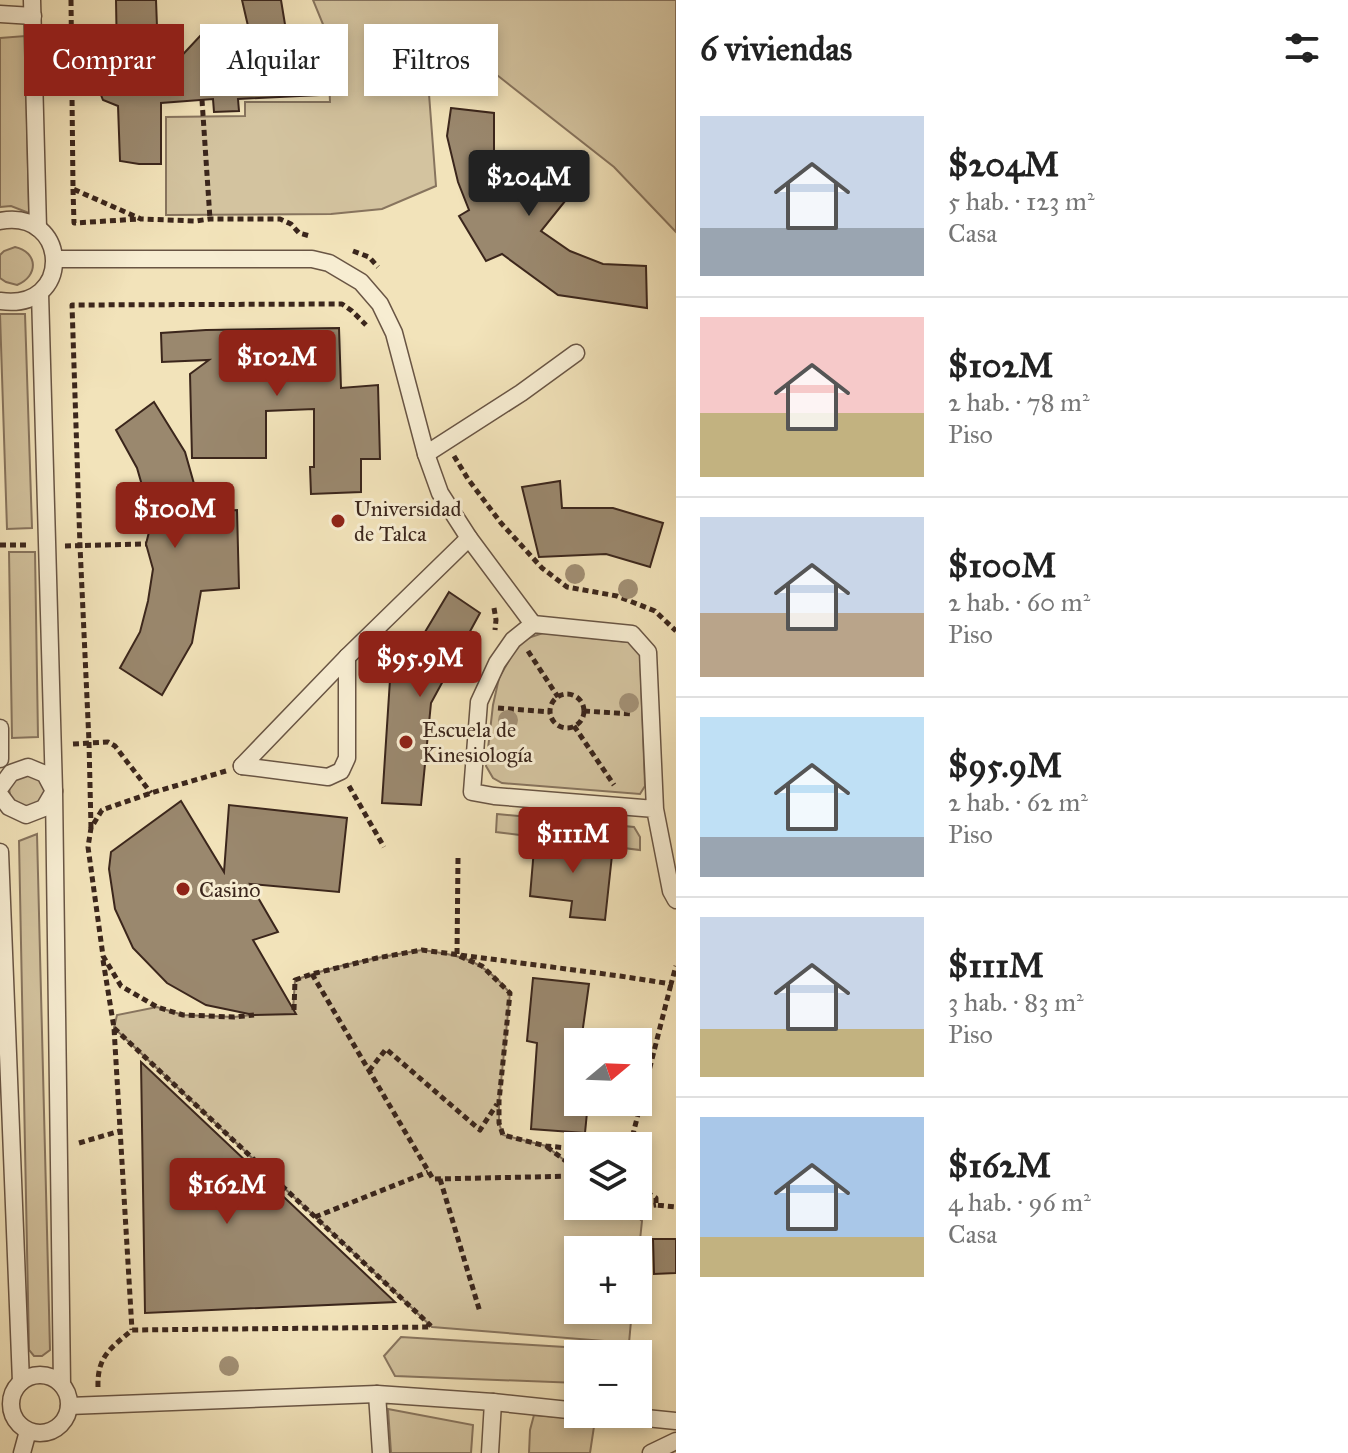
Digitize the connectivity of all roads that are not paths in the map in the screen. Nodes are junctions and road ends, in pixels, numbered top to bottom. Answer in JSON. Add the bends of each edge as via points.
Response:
{"nodes":[{"id":1,"x":32,"y":8,"type":"edge"},
{"id":2,"x":0,"y":14,"type":"edge"},
{"id":3,"x":0,"y":221,"type":"edge"},
{"id":4,"x":38,"y":228,"type":"junction"},
{"id":5,"x":55,"y":259,"type":"junction"},
{"id":6,"x":40,"y":293,"type":"junction"},
{"id":7,"x":0,"y":301,"type":"edge"},
{"id":8,"x":576,"y":353,"type":"dead end"},
{"id":9,"x":426,"y":454,"type":"junction"},
{"id":10,"x":469,"y":538,"type":"junction"},
{"id":11,"x":533,"y":624,"type":"junction"},
{"id":12,"x":347,"y":657,"type":"junction"},
{"id":13,"x":0,"y":728,"type":"edge"},
{"id":14,"x":0,"y":759,"type":"edge"},
{"id":15,"x":0,"y":788,"type":"edge"},
{"id":16,"x":54,"y":791,"type":"junction"},
{"id":17,"x":0,"y":795,"type":"edge"},
{"id":18,"x":655,"y":809,"type":"junction"},
{"id":19,"x":0,"y":852,"type":"edge"},
{"id":20,"x":676,"y":900,"type":"edge"},
{"id":21,"x":21,"y":1382,"type":"junction"},
{"id":22,"x":62,"y":1385,"type":"junction"},
{"id":23,"x":377,"y":1394,"type":"junction"},
{"id":24,"x":493,"y":1402,"type":"junction"},
{"id":25,"x":69,"y":1406,"type":"junction"},
{"id":26,"x":564,"y":1410,"type":"edge"},
{"id":27,"x":652,"y":1419,"type":"edge"},
{"id":28,"x":676,"y":1421,"type":"edge"},
{"id":29,"x":28,"y":1431,"type":"junction"},
{"id":30,"x":676,"y":1441,"type":"edge"},
{"id":31,"x":22,"y":1453,"type":"edge"},
{"id":32,"x":381,"y":1453,"type":"edge"},
{"id":33,"x":490,"y":1453,"type":"edge"},
{"id":34,"x":651,"y":1453,"type":"edge"}],
"edges":[{"from":1,"to":2,"type":"lane"},
{"from":1,"to":4,"type":"lane"},
{"from":3,"to":4,"type":"lane","via":[[25,221]]},
{"from":4,"to":5,"type":"lane"},
{"from":5,"to":6,"type":"lane"},
{"from":5,"to":9,"type":"lane","via":[[329,263],[361,282],[380,304],[394,333]]},
{"from":6,"to":7,"type":"lane","via":[[14,304]]},
{"from":6,"to":16,"type":"lane"},
{"from":8,"to":9,"type":"lane"},
{"from":9,"to":10,"type":"lane","via":[[440,493]]},
{"from":10,"to":11,"type":"lane"},
{"from":10,"to":12,"type":"lane"},
{"from":11,"to":18,"type":"lane","via":[[632,634],[648,652]]},
{"from":11,"to":18,"type":"lane","via":[[497,663],[479,702],[472,792]]},
{"from":12,"to":12,"type":"lane","via":[[347,758],[341,771],[328,777],[242,766]]},
{"from":13,"to":14,"type":"lane"},
{"from":15,"to":16,"type":"lane","via":[[11,773],[28,767],[45,774]]},
{"from":16,"to":17,"type":"lane","via":[[44,808],[26,815],[9,807]]},
{"from":16,"to":22,"type":"lane"},
{"from":18,"to":20,"type":"lane"},
{"from":19,"to":21,"type":"lane"},
{"from":21,"to":22,"type":"lane","via":[[42,1375]]},
{"from":21,"to":29,"type":"lane","via":[[11,1402],[13,1414]]},
{"from":22,"to":25,"type":"lane"},
{"from":23,"to":24,"type":"lane"},
{"from":23,"to":25,"type":"lane"},
{"from":23,"to":32,"type":"lane"},
{"from":24,"to":26,"type":"lane"},
{"from":24,"to":33,"type":"lane"},
{"from":25,"to":29,"type":"lane","via":[[60,1426]]},
{"from":27,"to":28,"type":"lane"},
{"from":29,"to":31,"type":"lane"},
{"from":30,"to":34,"type":"lane"}]}
